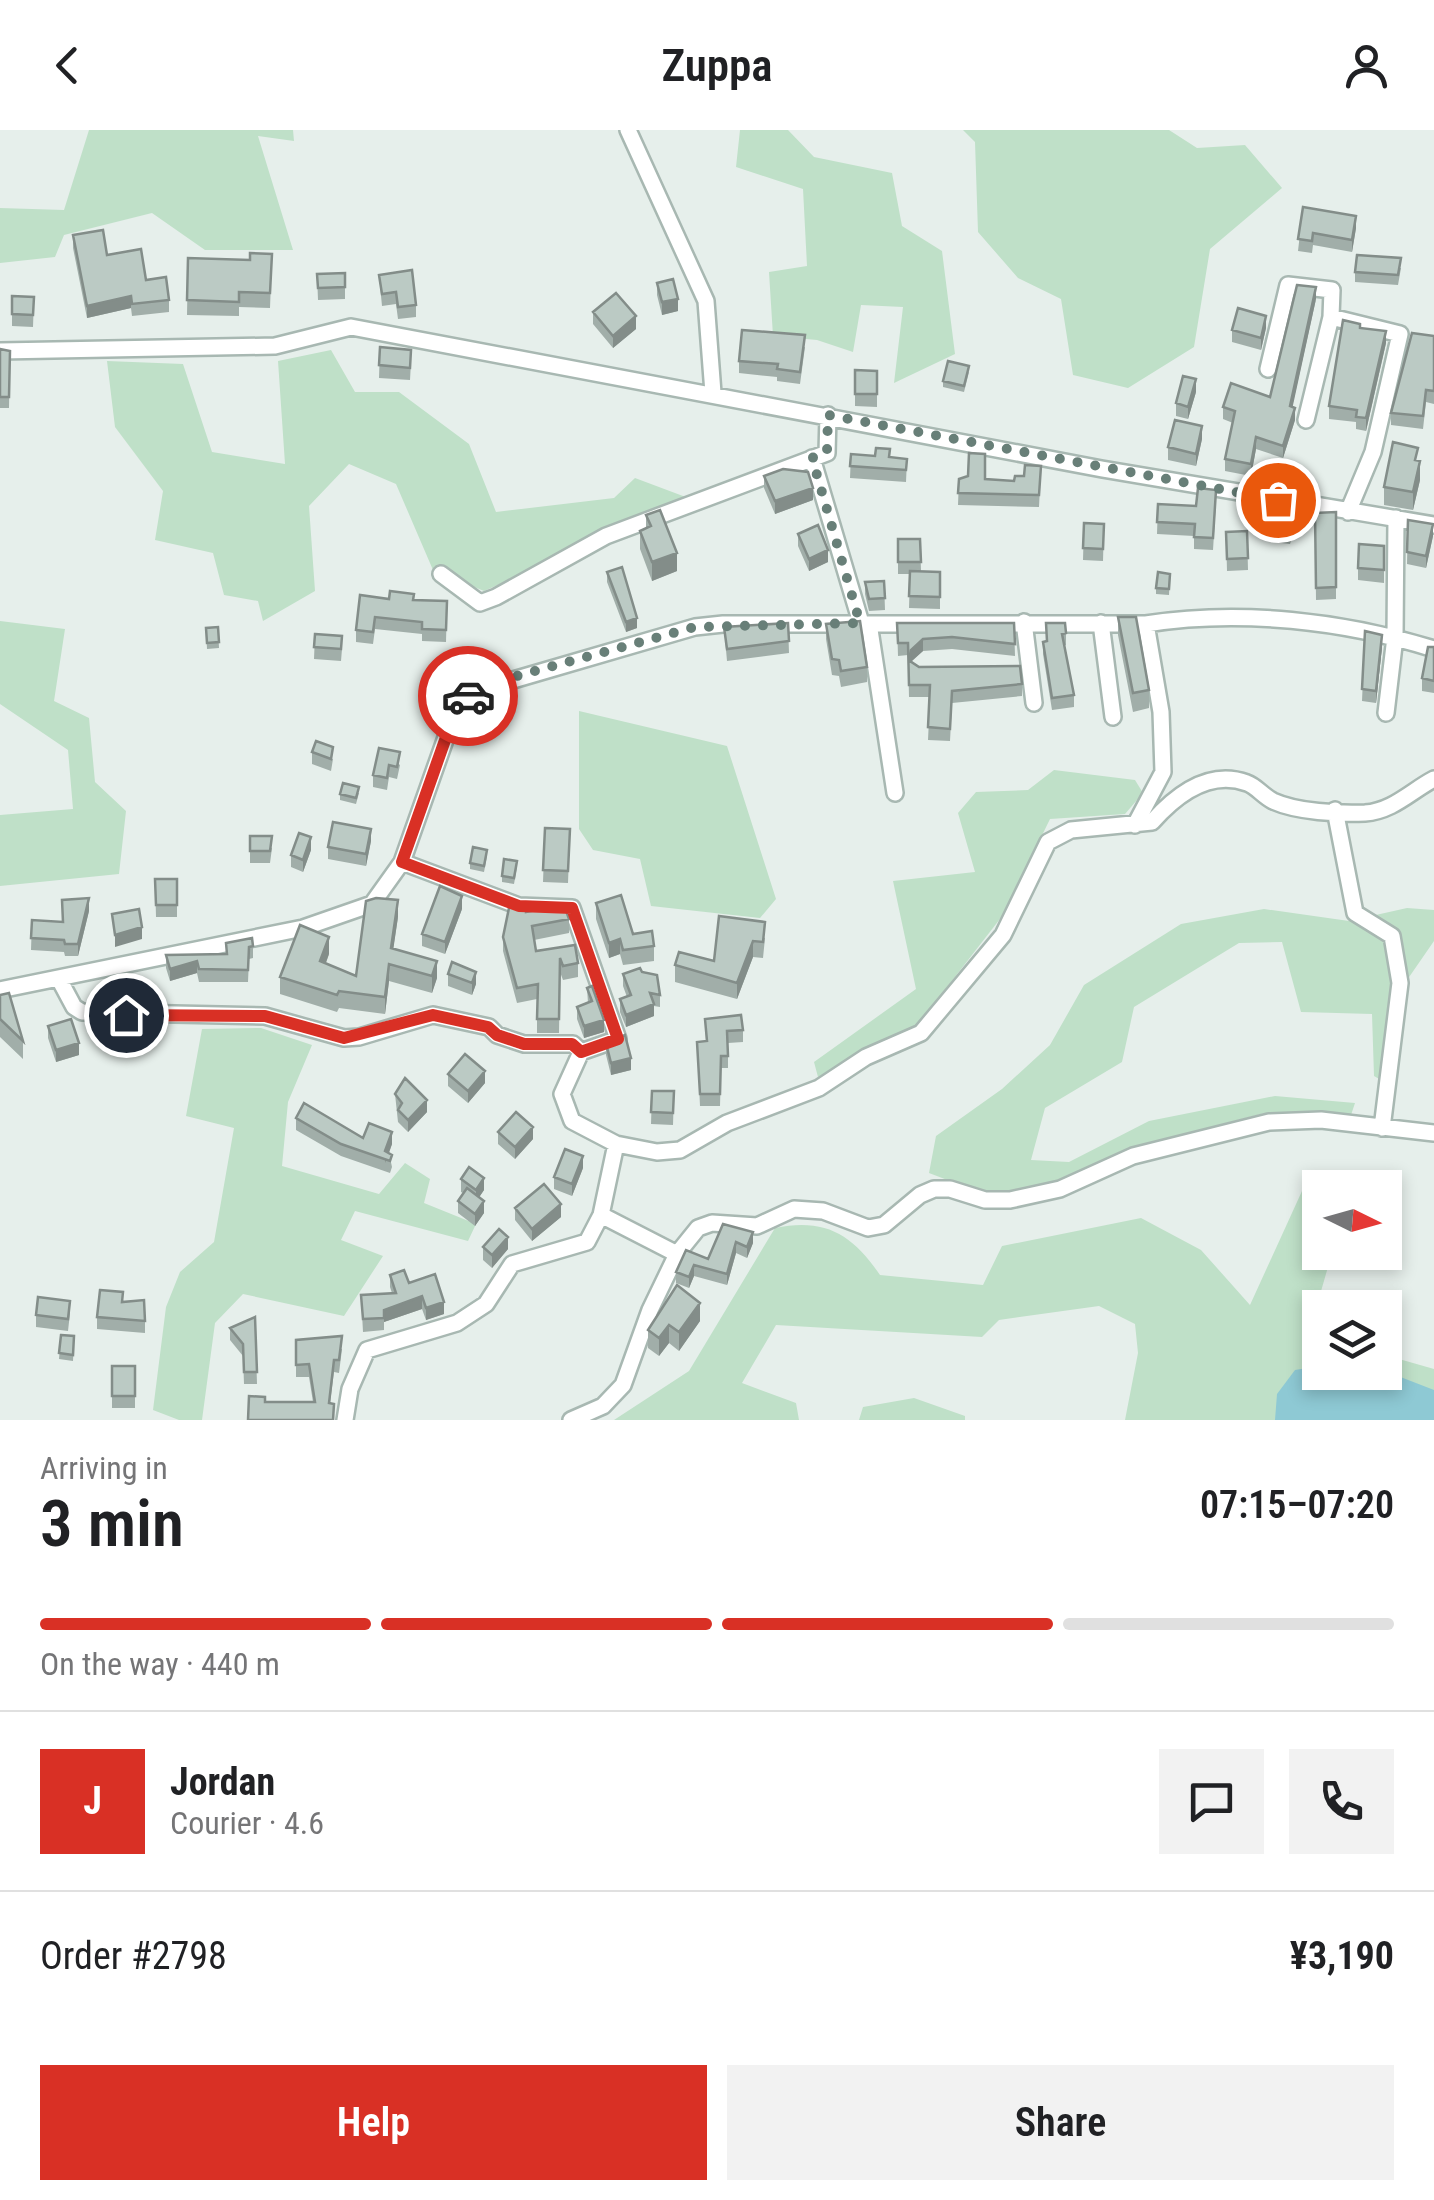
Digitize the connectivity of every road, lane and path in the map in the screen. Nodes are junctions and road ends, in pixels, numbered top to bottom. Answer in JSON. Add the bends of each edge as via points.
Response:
{"nodes":[{"id":1,"x":628,"y":130,"type":"edge"},
{"id":2,"x":1331,"y":317,"type":"junction"},
{"id":3,"x":0,"y":351,"type":"edge"},
{"id":4,"x":1268,"y":369,"type":"dead end"},
{"id":5,"x":714,"y":394,"type":"junction"},
{"id":6,"x":828,"y":415,"type":"junction"},
{"id":7,"x":1306,"y":420,"type":"dead end"},
{"id":8,"x":812,"y":458,"type":"junction"},
{"id":9,"x":1348,"y":512,"type":"junction"},
{"id":10,"x":1396,"y":518,"type":"junction"},
{"id":11,"x":1434,"y":525,"type":"edge"},
{"id":12,"x":441,"y":574,"type":"dead end"},
{"id":13,"x":1024,"y":622,"type":"junction"},
{"id":14,"x":860,"y":623,"type":"junction"},
{"id":15,"x":1101,"y":623,"type":"junction"},
{"id":16,"x":1146,"y":624,"type":"junction"},
{"id":17,"x":1395,"y":637,"type":"junction"},
{"id":18,"x":1434,"y":649,"type":"edge"},
{"id":19,"x":1011,"y":667,"type":"edge"},
{"id":20,"x":1029,"y":667,"type":"junction"},
{"id":21,"x":1034,"y":703,"type":"dead end"},
{"id":22,"x":1386,"y":713,"type":"dead end"},
{"id":23,"x":1113,"y":717,"type":"dead end"},
{"id":24,"x":1434,"y":779,"type":"edge"},
{"id":25,"x":894,"y":793,"type":"dead end"},
{"id":26,"x":1335,"y":810,"type":"junction"},
{"id":27,"x":1135,"y":824,"type":"junction"},
{"id":28,"x":402,"y":862,"type":"junction"},
{"id":29,"x":60,"y":979,"type":"junction"},
{"id":30,"x":0,"y":990,"type":"edge"},
{"id":31,"x":581,"y":1052,"type":"junction"},
{"id":32,"x":1382,"y":1128,"type":"junction"},
{"id":33,"x":1434,"y":1133,"type":"edge"},
{"id":34,"x":616,"y":1144,"type":"junction"},
{"id":35,"x":601,"y":1215,"type":"junction"},
{"id":36,"x":677,"y":1254,"type":"junction"},
{"id":37,"x":345,"y":1420,"type":"edge"},
{"id":38,"x":572,"y":1420,"type":"edge"}],
"edges":[{"from":1,"to":5,"type":"street","via":[[706,301]]},
{"from":2,"to":4,"type":"street","via":[[1332,290],[1288,285]]},
{"from":2,"to":7,"type":"street"},
{"from":2,"to":9,"type":"street","via":[[1400,334],[1373,452]]},
{"from":3,"to":5,"type":"street","via":[[274,346],[351,327]]},
{"from":5,"to":6,"type":"street"},
{"from":6,"to":8,"type":"street","via":[[827,452]]},
{"from":6,"to":9,"type":"street"},
{"from":8,"to":12,"type":"street","via":[[606,536],[480,603]]},
{"from":8,"to":14,"type":"street"},
{"from":9,"to":10,"type":"street"},
{"from":10,"to":11,"type":"street"},
{"from":10,"to":17,"type":"street"},
{"from":13,"to":14,"type":"street"},
{"from":13,"to":15,"type":"street"},
{"from":13,"to":20,"type":"street"},
{"from":14,"to":25,"type":"street","via":[[870,630]]},
{"from":14,"to":28,"type":"street","via":[[695,627],[472,692],[450,726]]},
{"from":15,"to":16,"type":"street"},
{"from":15,"to":23,"type":"street"},
{"from":16,"to":17,"type":"street","via":[[1250,617]]},
{"from":16,"to":27,"type":"street","via":[[1162,712],[1163,772]]},
{"from":17,"to":18,"type":"street"},
{"from":17,"to":22,"type":"street"},
{"from":19,"to":20,"type":"street"},
{"from":20,"to":21,"type":"street"},
{"from":24,"to":26,"type":"street","via":[[1392,807]]},
{"from":26,"to":27,"type":"street","via":[[1293,807],[1231,781],[1190,787],[1152,822]]},
{"from":26,"to":32,"type":"street","via":[[1355,914],[1392,936],[1400,982]]},
{"from":27,"to":34,"type":"street","via":[[1071,830],[1048,842],[1003,935],[921,1033],[680,1150]]},
{"from":28,"to":29,"type":"street","via":[[372,904],[334,918]]},
{"from":28,"to":31,"type":"street","via":[[519,906],[572,908],[618,1039]]},
{"from":29,"to":30,"type":"street"},
{"from":29,"to":31,"type":"street","via":[[82,1012],[265,1016],[344,1038],[433,1015],[488,1027],[524,1044],[572,1044]]},
{"from":31,"to":34,"type":"street","via":[[562,1094],[565,1109],[572,1121]]},
{"from":32,"to":33,"type":"street"},
{"from":32,"to":36,"type":"street","via":[[1269,1122],[1133,1156],[1060,1189],[1010,1200],[934,1189],[884,1226],[794,1209],[757,1226],[712,1223],[698,1228]]},
{"from":34,"to":35,"type":"street"},
{"from":35,"to":36,"type":"street"},
{"from":35,"to":37,"type":"street","via":[[588,1242],[512,1264],[486,1304],[457,1323],[366,1350]]},
{"from":36,"to":38,"type":"street","via":[[623,1386]]}]}
